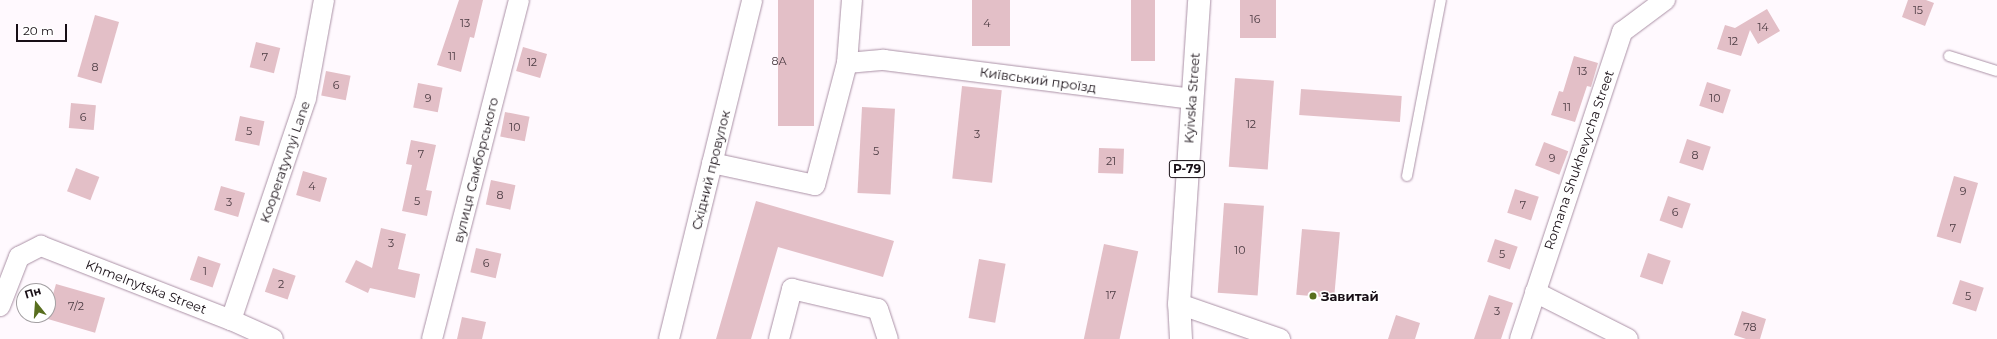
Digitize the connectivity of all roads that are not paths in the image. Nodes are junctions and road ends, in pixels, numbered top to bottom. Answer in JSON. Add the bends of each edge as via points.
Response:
{"nodes":[{"id":1,"x":324,"y":0,"type":"edge"},
{"id":2,"x":519,"y":0,"type":"edge"},
{"id":3,"x":752,"y":0,"type":"edge"},
{"id":4,"x":852,"y":0,"type":"edge"},
{"id":5,"x":1199,"y":0,"type":"edge"},
{"id":6,"x":1441,"y":0,"type":"edge"},
{"id":7,"x":1665,"y":0,"type":"edge"},
{"id":8,"x":1949,"y":56,"type":"dead end"},
{"id":9,"x":847,"y":63,"type":"junction"},
{"id":10,"x":1997,"y":71,"type":"edge"},
{"id":11,"x":1191,"y":99,"type":"junction"},
{"id":12,"x":712,"y":163,"type":"junction"},
{"id":13,"x":1407,"y":176,"type":"dead end"},
{"id":14,"x":1535,"y":292,"type":"junction"},
{"id":15,"x":1179,"y":304,"type":"junction"},
{"id":16,"x":0,"y":306,"type":"edge"},
{"id":17,"x":231,"y":320,"type":"junction"},
{"id":18,"x":273,"y":339,"type":"edge"},
{"id":19,"x":432,"y":339,"type":"edge"},
{"id":20,"x":669,"y":339,"type":"edge"},
{"id":21,"x":779,"y":339,"type":"edge"},
{"id":22,"x":888,"y":339,"type":"edge"},
{"id":23,"x":1182,"y":339,"type":"edge"},
{"id":24,"x":1280,"y":339,"type":"edge"},
{"id":25,"x":1520,"y":339,"type":"edge"},
{"id":26,"x":1628,"y":339,"type":"edge"}],
"edges":[{"from":1,"to":17,"type":"street","name":"Kooperatyvnyi Lane","via":[[306,98]]},
{"from":2,"to":19,"type":"street","name":"вулиця Самборського"},
{"from":3,"to":12,"type":"street","name":"Східний провулок"},
{"from":4,"to":9,"type":"street"},
{"from":5,"to":11,"type":"main road","name":"Kyivska Street","number":"Р-79"},
{"from":6,"to":13,"type":"lane"},
{"from":7,"to":14,"type":"street","name":"Romana Shukhevycha Street","via":[[1622,32]]},
{"from":8,"to":10,"type":"lane"},
{"from":9,"to":11,"type":"street","name":"Київський проїзд","via":[[884,60]]},
{"from":9,"to":12,"type":"street","via":[[815,185]]},
{"from":11,"to":15,"type":"main road","name":"Kyivska Street","number":"Р-79"},
{"from":12,"to":20,"type":"street","name":"Східний провулок"},
{"from":14,"to":25,"type":"street","name":"Romana Shukhevycha Street"},
{"from":14,"to":26,"type":"street"},
{"from":15,"to":23,"type":"main road","name":"Kyivska Street","number":"Р-79"},
{"from":15,"to":24,"type":"street"},
{"from":16,"to":17,"type":"street","name":"Khmelnytska Street","via":[[19,257],[41,246]]},
{"from":17,"to":18,"type":"street","name":"Khmelnytska Street"},
{"from":21,"to":22,"type":"street","via":[[792,289],[878,309]]}]}
